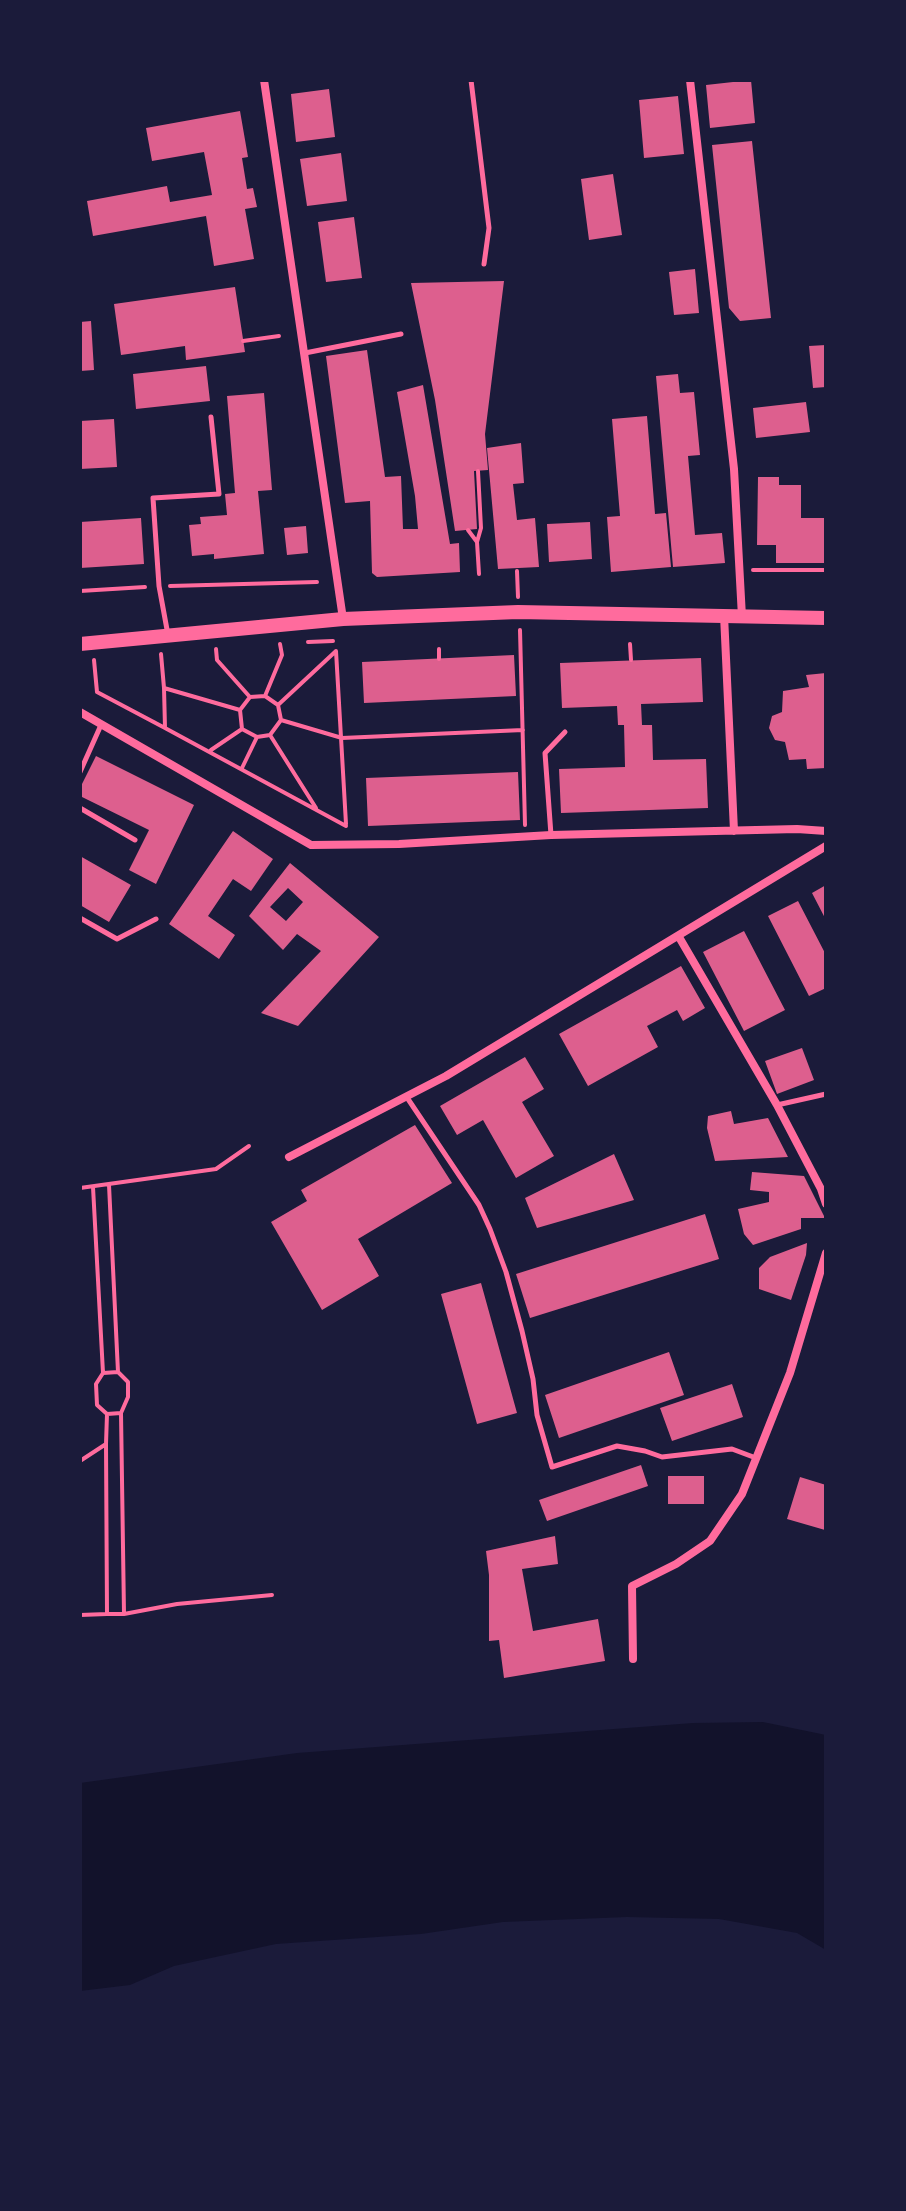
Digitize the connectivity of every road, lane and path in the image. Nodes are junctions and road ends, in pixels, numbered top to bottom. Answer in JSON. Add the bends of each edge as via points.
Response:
{"nodes":[{"id":1,"x":264,"y":80,"type":"edge"},
{"id":2,"x":471,"y":80,"type":"edge"},
{"id":3,"x":690,"y":80,"type":"edge"},
{"id":4,"x":484,"y":264,"type":"dead end"},
{"id":5,"x":401,"y":334,"type":"dead end"},
{"id":6,"x":279,"y":336,"type":"dead end"},
{"id":7,"x":243,"y":341,"type":"dead end"},
{"id":8,"x":304,"y":353,"type":"junction"},
{"id":9,"x":211,"y":417,"type":"dead end"},
{"id":10,"x":478,"y":471,"type":"dead end"},
{"id":11,"x":468,"y":530,"type":"dead end"},
{"id":12,"x":477,"y":542,"type":"junction"},
{"id":13,"x":739,"y":570,"type":"junction"},
{"id":14,"x":826,"y":570,"type":"edge"},
{"id":15,"x":517,"y":571,"type":"dead end"},
{"id":16,"x":479,"y":574,"type":"dead end"},
{"id":17,"x":317,"y":582,"type":"dead end"},
{"id":18,"x":159,"y":586,"type":"junction"},
{"id":19,"x":80,"y":591,"type":"edge"},
{"id":20,"x":518,"y":612,"type":"junction"},
{"id":21,"x":724,"y":615,"type":"junction"},
{"id":22,"x":742,"y":617,"type":"junction"},
{"id":23,"x":826,"y":618,"type":"edge"},
{"id":24,"x":343,"y":619,"type":"junction"},
{"id":25,"x":168,"y":636,"type":"junction"},
{"id":26,"x":80,"y":644,"type":"edge"},
{"id":27,"x":280,"y":644,"type":"dead end"},
{"id":28,"x":630,"y":644,"type":"dead end"},
{"id":29,"x":439,"y":649,"type":"dead end"},
{"id":30,"x":161,"y":653,"type":"dead end"},
{"id":31,"x":439,"y":659,"type":"dead end"},
{"id":32,"x":217,"y":660,"type":"dead end"},
{"id":33,"x":631,"y":660,"type":"dead end"},
{"id":34,"x":94,"y":669,"type":"dead end"},
{"id":35,"x":164,"y":688,"type":"junction"},
{"id":36,"x":265,"y":696,"type":"junction"},
{"id":37,"x":250,"y":697,"type":"junction"},
{"id":38,"x":278,"y":705,"type":"junction"},
{"id":39,"x":240,"y":710,"type":"junction"},
{"id":40,"x":80,"y":712,"type":"edge"},
{"id":41,"x":281,"y":720,"type":"junction"},
{"id":42,"x":101,"y":725,"type":"junction"},
{"id":43,"x":165,"y":728,"type":"junction"},
{"id":44,"x":242,"y":729,"type":"junction"},
{"id":45,"x":523,"y":730,"type":"junction"},
{"id":46,"x":565,"y":732,"type":"dead end"},
{"id":47,"x":270,"y":735,"type":"junction"},
{"id":48,"x":257,"y":737,"type":"junction"},
{"id":49,"x":342,"y":738,"type":"junction"},
{"id":50,"x":210,"y":751,"type":"junction"},
{"id":51,"x":242,"y":768,"type":"junction"},
{"id":52,"x":80,"y":772,"type":"edge"},
{"id":53,"x":80,"y":808,"type":"edge"},
{"id":54,"x":317,"y":810,"type":"junction"},
{"id":55,"x":346,"y":826,"type":"junction"},
{"id":56,"x":734,"y":831,"type":"junction"},
{"id":57,"x":826,"y":831,"type":"edge"},
{"id":58,"x":551,"y":835,"type":"junction"},
{"id":59,"x":525,"y":837,"type":"junction"},
{"id":60,"x":135,"y":840,"type":"dead end"},
{"id":61,"x":348,"y":845,"type":"junction"},
{"id":62,"x":826,"y":846,"type":"edge"},
{"id":63,"x":80,"y":918,"type":"edge"},
{"id":64,"x":156,"y":919,"type":"dead end"},
{"id":65,"x":679,"y":937,"type":"junction"},
{"id":66,"x":826,"y":1094,"type":"edge"},
{"id":67,"x":405,"y":1095,"type":"junction"},
{"id":68,"x":777,"y":1105,"type":"junction"},
{"id":69,"x":249,"y":1146,"type":"dead end"},
{"id":70,"x":289,"y":1157,"type":"dead end"},
{"id":71,"x":109,"y":1185,"type":"junction"},
{"id":72,"x":93,"y":1187,"type":"junction"},
{"id":73,"x":80,"y":1188,"type":"edge"},
{"id":74,"x":826,"y":1204,"type":"edge"},
{"id":75,"x":826,"y":1253,"type":"edge"},
{"id":76,"x":118,"y":1372,"type":"junction"},
{"id":77,"x":103,"y":1373,"type":"junction"},
{"id":78,"x":121,"y":1413,"type":"junction"},
{"id":79,"x":107,"y":1414,"type":"junction"},
{"id":80,"x":106,"y":1444,"type":"junction"},
{"id":81,"x":756,"y":1458,"type":"junction"},
{"id":82,"x":80,"y":1461,"type":"edge"},
{"id":83,"x":272,"y":1595,"type":"dead end"},
{"id":84,"x":107,"y":1614,"type":"junction"},
{"id":85,"x":124,"y":1614,"type":"junction"},
{"id":86,"x":80,"y":1615,"type":"edge"},
{"id":87,"x":633,"y":1659,"type":"dead end"}],
"edges":[{"from":1,"to":8,"type":"street"},
{"from":2,"to":4,"type":"lane","via":[[489,228]]},
{"from":3,"to":13,"type":"street","via":[[734,469]]},
{"from":5,"to":8,"type":"lane"},
{"from":6,"to":7,"type":"path"},
{"from":8,"to":24,"type":"street"},
{"from":9,"to":18,"type":"lane","via":[[219,494],[153,498]]},
{"from":10,"to":12,"type":"path"},
{"from":11,"to":12,"type":"path"},
{"from":12,"to":16,"type":"path"},
{"from":13,"to":14,"type":"path"},
{"from":13,"to":22,"type":"street"},
{"from":15,"to":20,"type":"path"},
{"from":17,"to":18,"type":"path"},
{"from":18,"to":19,"type":"path"},
{"from":18,"to":25,"type":"lane"},
{"from":20,"to":21,"type":"street"},
{"from":20,"to":24,"type":"street"},
{"from":20,"to":45,"type":"path"},
{"from":21,"to":22,"type":"street"},
{"from":21,"to":56,"type":"street"},
{"from":22,"to":23,"type":"street"},
{"from":24,"to":25,"type":"street"},
{"from":25,"to":26,"type":"street"},
{"from":27,"to":36,"type":"path","via":[[282,655]]},
{"from":28,"to":33,"type":"path"},
{"from":29,"to":31,"type":"path"},
{"from":30,"to":35,"type":"path"},
{"from":32,"to":37,"type":"path"},
{"from":34,"to":43,"type":"path","via":[[97,692]]},
{"from":35,"to":39,"type":"path"},
{"from":35,"to":43,"type":"path"},
{"from":36,"to":37,"type":"path"},
{"from":36,"to":38,"type":"path"},
{"from":37,"to":39,"type":"path"},
{"from":38,"to":41,"type":"path"},
{"from":38,"to":49,"type":"path","via":[[336,651]]},
{"from":39,"to":44,"type":"path"},
{"from":40,"to":42,"type":"street"},
{"from":41,"to":47,"type":"path"},
{"from":41,"to":49,"type":"path"},
{"from":42,"to":52,"type":"lane"},
{"from":42,"to":61,"type":"street","via":[[311,845]]},
{"from":43,"to":50,"type":"path"},
{"from":44,"to":48,"type":"path"},
{"from":44,"to":50,"type":"path"},
{"from":45,"to":49,"type":"path"},
{"from":45,"to":59,"type":"path"},
{"from":46,"to":58,"type":"lane","via":[[545,753]]},
{"from":47,"to":48,"type":"path"},
{"from":47,"to":54,"type":"path"},
{"from":48,"to":51,"type":"path"},
{"from":49,"to":55,"type":"path"},
{"from":50,"to":51,"type":"path"},
{"from":51,"to":54,"type":"path"},
{"from":53,"to":60,"type":"lane"},
{"from":54,"to":55,"type":"path"},
{"from":55,"to":61,"type":"path"},
{"from":56,"to":57,"type":"street"},
{"from":56,"to":58,"type":"street"},
{"from":58,"to":59,"type":"street"},
{"from":59,"to":61,"type":"street"},
{"from":62,"to":65,"type":"street"},
{"from":63,"to":64,"type":"lane","via":[[117,939]]},
{"from":65,"to":67,"type":"street","via":[[446,1076]]},
{"from":65,"to":68,"type":"street"},
{"from":66,"to":68,"type":"lane"},
{"from":67,"to":70,"type":"street"},
{"from":67,"to":81,"type":"lane","via":[[490,1229],[522,1331],[552,1467],[617,1446],[662,1457],[732,1449]]},
{"from":68,"to":74,"type":"street"},
{"from":69,"to":71,"type":"path","via":[[216,1169]]},
{"from":71,"to":72,"type":"path"},
{"from":71,"to":76,"type":"path"},
{"from":72,"to":73,"type":"path"},
{"from":72,"to":77,"type":"path"},
{"from":75,"to":81,"type":"street","via":[[790,1373]]},
{"from":76,"to":77,"type":"path"},
{"from":76,"to":78,"type":"path","via":[[128,1382]]},
{"from":77,"to":79,"type":"path","via":[[96,1384],[97,1405]]},
{"from":78,"to":79,"type":"path"},
{"from":78,"to":85,"type":"path"},
{"from":79,"to":80,"type":"path"},
{"from":80,"to":82,"type":"path"},
{"from":80,"to":84,"type":"path"},
{"from":81,"to":87,"type":"street","via":[[742,1494],[710,1541],[632,1586]]},
{"from":83,"to":85,"type":"path"},
{"from":84,"to":85,"type":"path"},
{"from":84,"to":86,"type":"path"}]}
